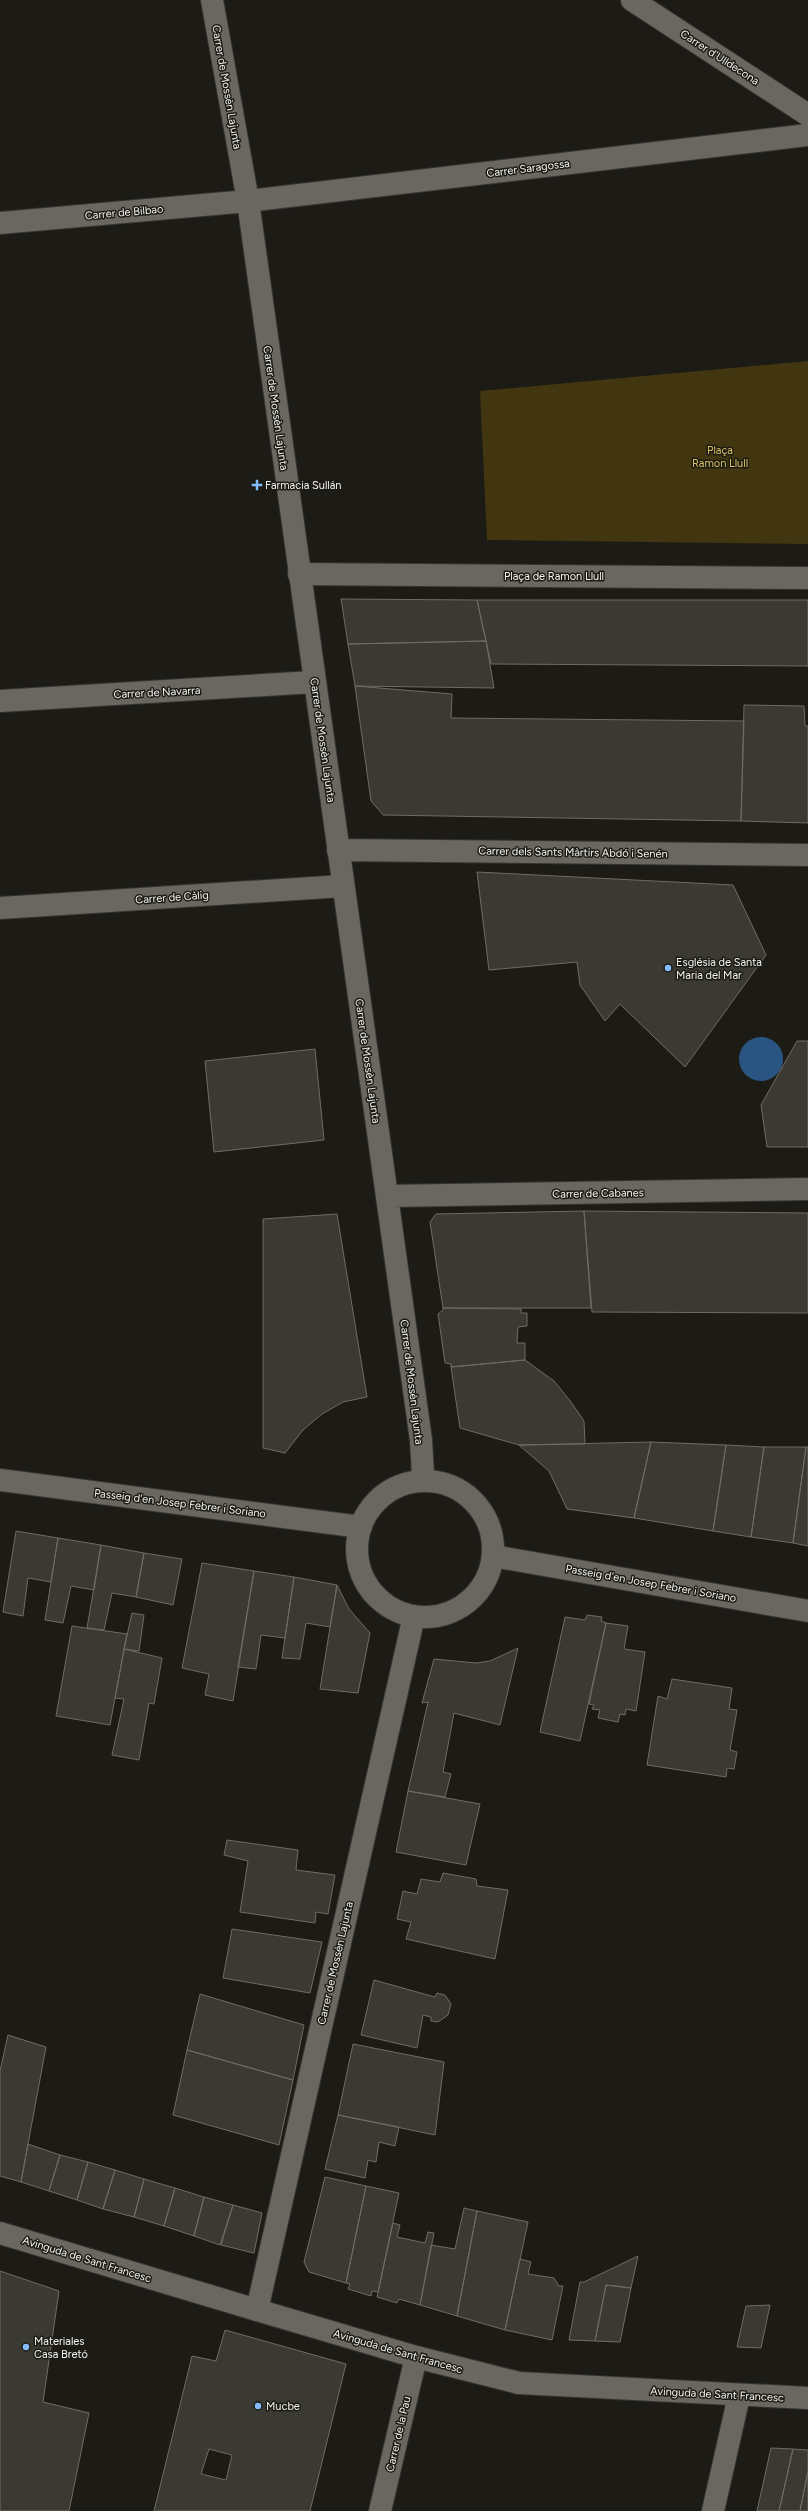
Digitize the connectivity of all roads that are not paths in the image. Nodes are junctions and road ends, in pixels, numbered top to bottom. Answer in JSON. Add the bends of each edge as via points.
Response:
{"nodes":[{"id":1,"x":212,"y":0,"type":"edge"},
{"id":2,"x":632,"y":0,"type":"edge"},
{"id":3,"x":808,"y":115,"type":"edge"},
{"id":4,"x":808,"y":135,"type":"edge"},
{"id":5,"x":248,"y":201,"type":"junction"},
{"id":6,"x":0,"y":223,"type":"edge"},
{"id":7,"x":300,"y":574,"type":"junction"},
{"id":8,"x":808,"y":578,"type":"edge"},
{"id":9,"x":314,"y":682,"type":"junction"},
{"id":10,"x":0,"y":701,"type":"edge"},
{"id":11,"x":338,"y":850,"type":"junction"},
{"id":12,"x":808,"y":855,"type":"edge"},
{"id":13,"x":343,"y":886,"type":"junction"},
{"id":14,"x":0,"y":908,"type":"edge"},
{"id":15,"x":808,"y":1189,"type":"edge"},
{"id":16,"x":388,"y":1196,"type":"junction"},
{"id":17,"x":0,"y":1480,"type":"edge"},
{"id":18,"x":418,"y":1481,"type":"junction"},
{"id":19,"x":361,"y":1527,"type":"junction"},
{"id":20,"x":493,"y":1556,"type":"junction"},
{"id":21,"x":808,"y":1611,"type":"edge"},
{"id":22,"x":414,"y":1616,"type":"junction"},
{"id":23,"x":0,"y":2233,"type":"edge"},
{"id":24,"x":257,"y":2310,"type":"junction"},
{"id":25,"x":416,"y":2357,"type":"junction"},
{"id":26,"x":739,"y":2396,"type":"junction"},
{"id":27,"x":808,"y":2398,"type":"edge"},
{"id":28,"x":380,"y":2511,"type":"edge"},
{"id":29,"x":713,"y":2511,"type":"edge"}],
"edges":[{"from":1,"to":5,"type":"street","name":"Carrer de Mossèn Lajunta"},
{"from":2,"to":3,"type":"street","name":"Carrer d'Ulldecona"},
{"from":4,"to":5,"type":"street","name":"Carrer Saragossa"},
{"from":5,"to":6,"type":"street","name":"Carrer de Bilbao"},
{"from":5,"to":7,"type":"street","name":"Carrer de Mossèn Lajunta"},
{"from":7,"to":8,"type":"street","name":"Plaça de Ramon Llull"},
{"from":7,"to":9,"type":"street","name":"Carrer de Mossèn Lajunta"},
{"from":9,"to":10,"type":"street","name":"Carrer de Navarra"},
{"from":9,"to":11,"type":"street","name":"Carrer de Mossèn Lajunta"},
{"from":11,"to":12,"type":"street","name":"Carrer dels Sants Màrtirs Abdó i Senén"},
{"from":11,"to":13,"type":"street","name":"Carrer de Mossèn Lajunta"},
{"from":13,"to":14,"type":"street","name":"Carrer de Càlig"},
{"from":13,"to":16,"type":"street","name":"Carrer de Mossèn Lajunta"},
{"from":15,"to":16,"type":"street","name":"Carrer de Cabanes"},
{"from":16,"to":18,"type":"street","name":"Carrer de Mossèn Lajunta","via":[[421,1440],[422,1475]]},
{"from":17,"to":19,"type":"street","name":"Passeig d'en Josep Febrer i Soriano"},
{"from":18,"to":19,"type":"street","via":[[400,1486],[383,1496],[370,1510]]},
{"from":18,"to":20,"type":"street","via":[[439,1482],[458,1489],[474,1500],[486,1517],[492,1536]]},
{"from":19,"to":22,"type":"street","via":[[357,1546],[367,1584],[379,1599],[395,1610]]},
{"from":20,"to":21,"type":"street","name":"Passeig d'en Josep Febrer i Soriano"},
{"from":20,"to":22,"type":"street","via":[[487,1578],[474,1596],[457,1609],[436,1616]]},
{"from":22,"to":24,"type":"street","name":"Carrer de Mossèn Lajunta"},
{"from":23,"to":24,"type":"street","name":"Avinguda de Sant Francesc"},
{"from":24,"to":25,"type":"street","name":"Avinguda de Sant Francesc"},
{"from":25,"to":26,"type":"street","name":"Avinguda de Sant Francesc","via":[[519,2383]]},
{"from":25,"to":28,"type":"street","name":"Carrer de la Pau"},
{"from":26,"to":27,"type":"street","name":"Avinguda de Sant Francesc"},
{"from":26,"to":29,"type":"street"}]}
